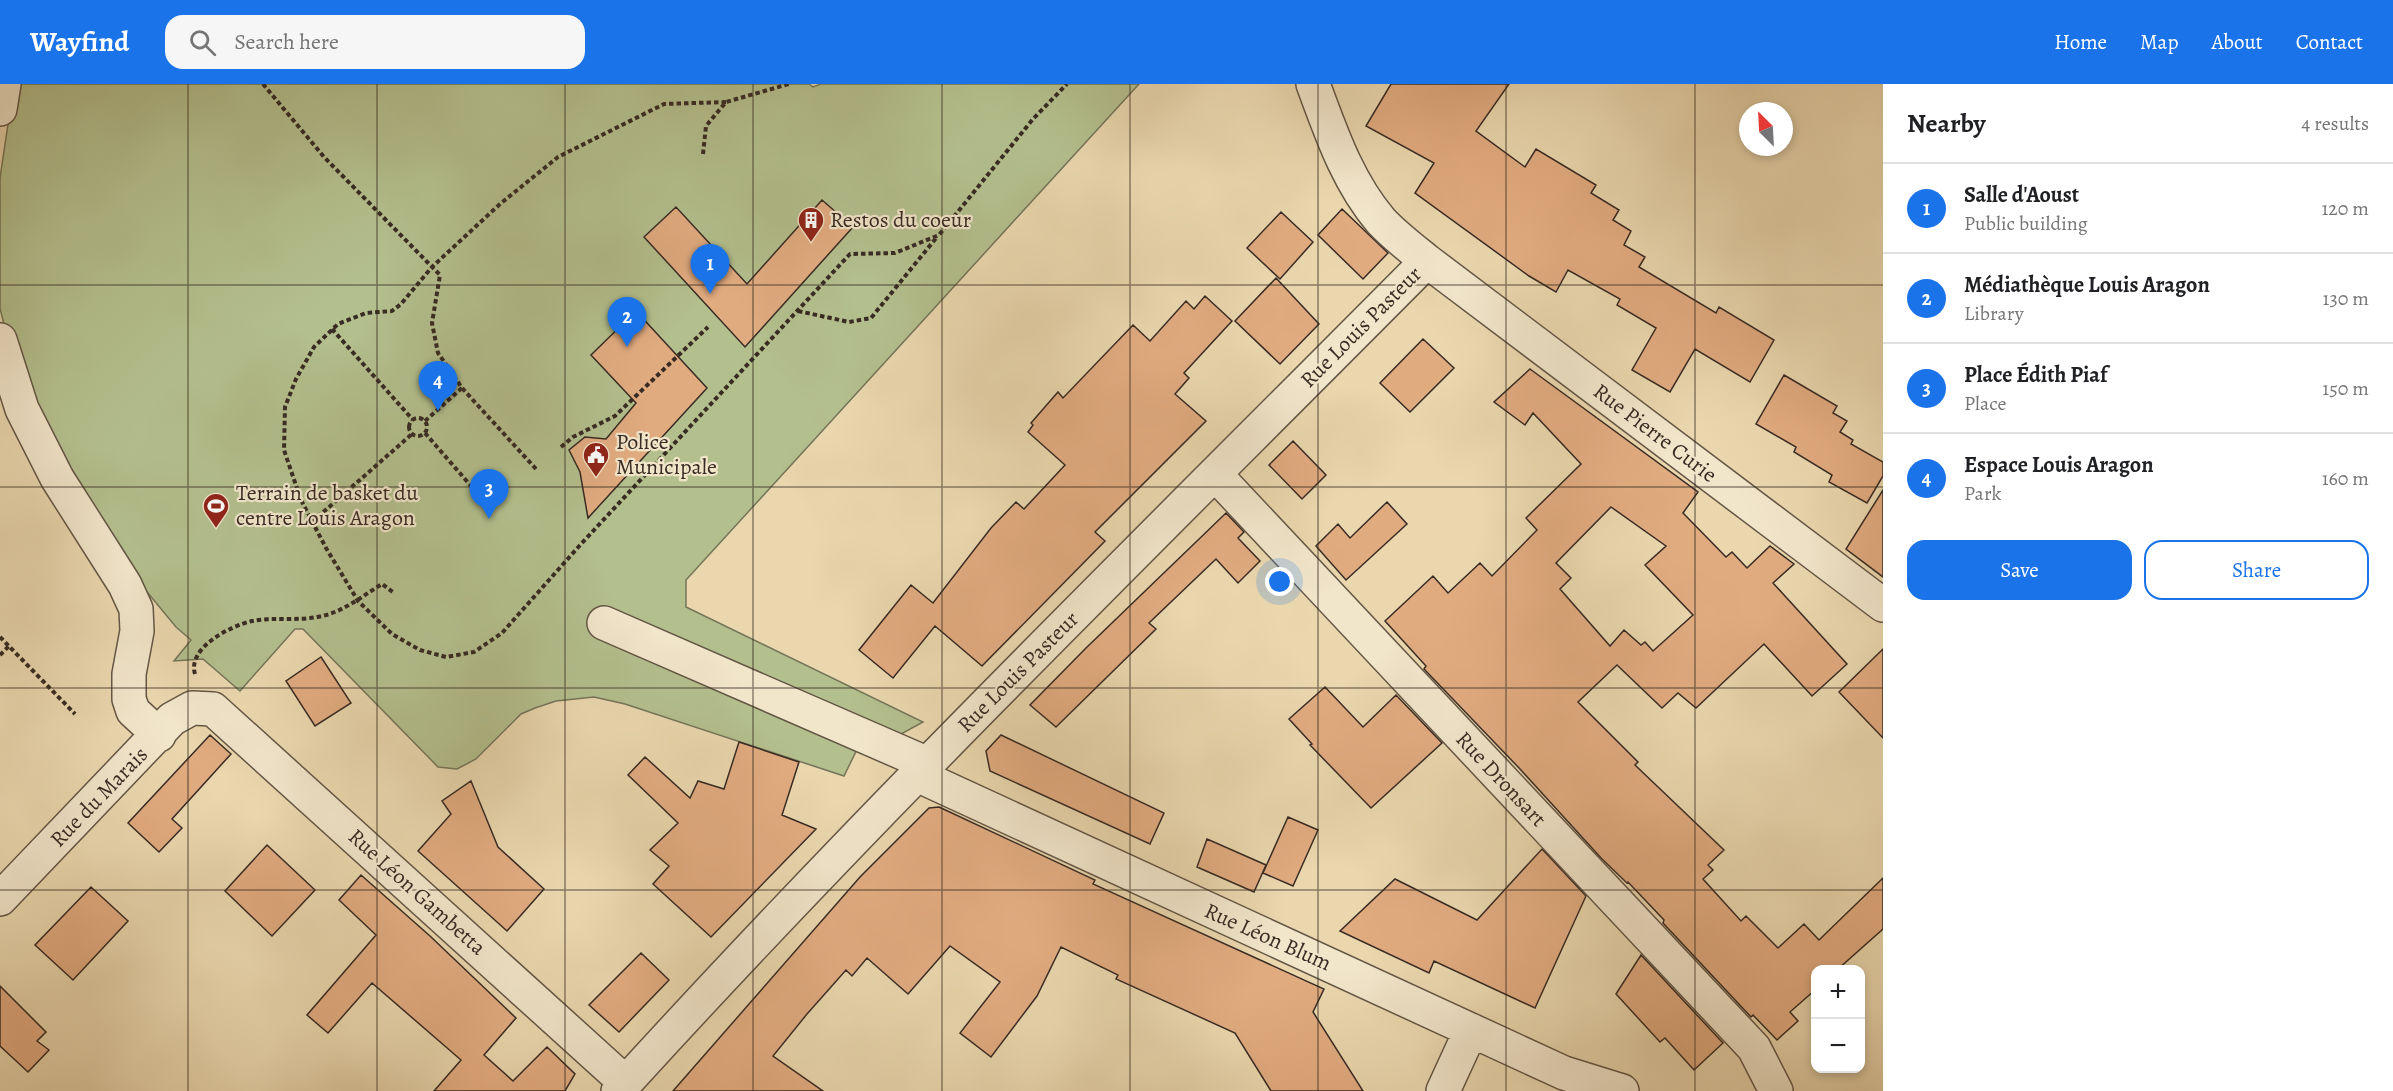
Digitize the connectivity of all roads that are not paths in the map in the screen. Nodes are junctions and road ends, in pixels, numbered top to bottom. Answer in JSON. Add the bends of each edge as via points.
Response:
{"nodes":[{"id":1,"x":4,"y":84,"type":"edge"},
{"id":2,"x":1313,"y":84,"type":"edge"},
{"id":3,"x":0,"y":109,"type":"edge"},
{"id":4,"x":1427,"y":261,"type":"junction"},
{"id":5,"x":0,"y":340,"type":"edge"},
{"id":6,"x":1215,"y":474,"type":"junction"},
{"id":7,"x":1883,"y":605,"type":"edge"},
{"id":8,"x":604,"y":622,"type":"dead end"},
{"id":9,"x":204,"y":707,"type":"joint"},
{"id":10,"x":159,"y":735,"type":"junction"},
{"id":11,"x":922,"y":770,"type":"junction"},
{"id":12,"x":0,"y":899,"type":"edge"},
{"id":13,"x":1471,"y":1030,"type":"junction"},
{"id":14,"x":622,"y":1087,"type":"edge"},
{"id":15,"x":1443,"y":1091,"type":"edge"},
{"id":16,"x":1622,"y":1091,"type":"edge"},
{"id":17,"x":1776,"y":1091,"type":"edge"}],
"edges":[{"from":1,"to":3,"type":"street"},
{"from":2,"to":4,"type":"street","name":"Rue Pierre Curie","via":[[1341,157],[1359,190],[1382,222]]},
{"from":4,"to":6,"type":"street","name":"Rue Louis Pasteur"},
{"from":4,"to":7,"type":"street","name":"Rue Pierre Curie"},
{"from":5,"to":10,"type":"street","via":[[22,409],[52,468],[136,609],[129,699],[133,711]]},
{"from":6,"to":11,"type":"street","name":"Rue Louis Pasteur"},
{"from":6,"to":17,"type":"street","name":"Rue Dronsart","via":[[1754,1048]]},
{"from":8,"to":11,"type":"street","name":"Rue Léon Blum"},
{"from":9,"to":10,"type":"street","name":"Rue du Marais","via":[[182,712]]},
{"from":9,"to":14,"type":"street","name":"Rue Léon Gambetta","via":[[225,717]]},
{"from":10,"to":12,"type":"street","name":"Rue du Marais"},
{"from":11,"to":13,"type":"street","name":"Rue Léon Blum"},
{"from":11,"to":14,"type":"street","name":"Rue Louis Pasteur"},
{"from":13,"to":15,"type":"street"},
{"from":13,"to":16,"type":"street","name":"Rue Léon Blum","via":[[1564,1072]]}]}
